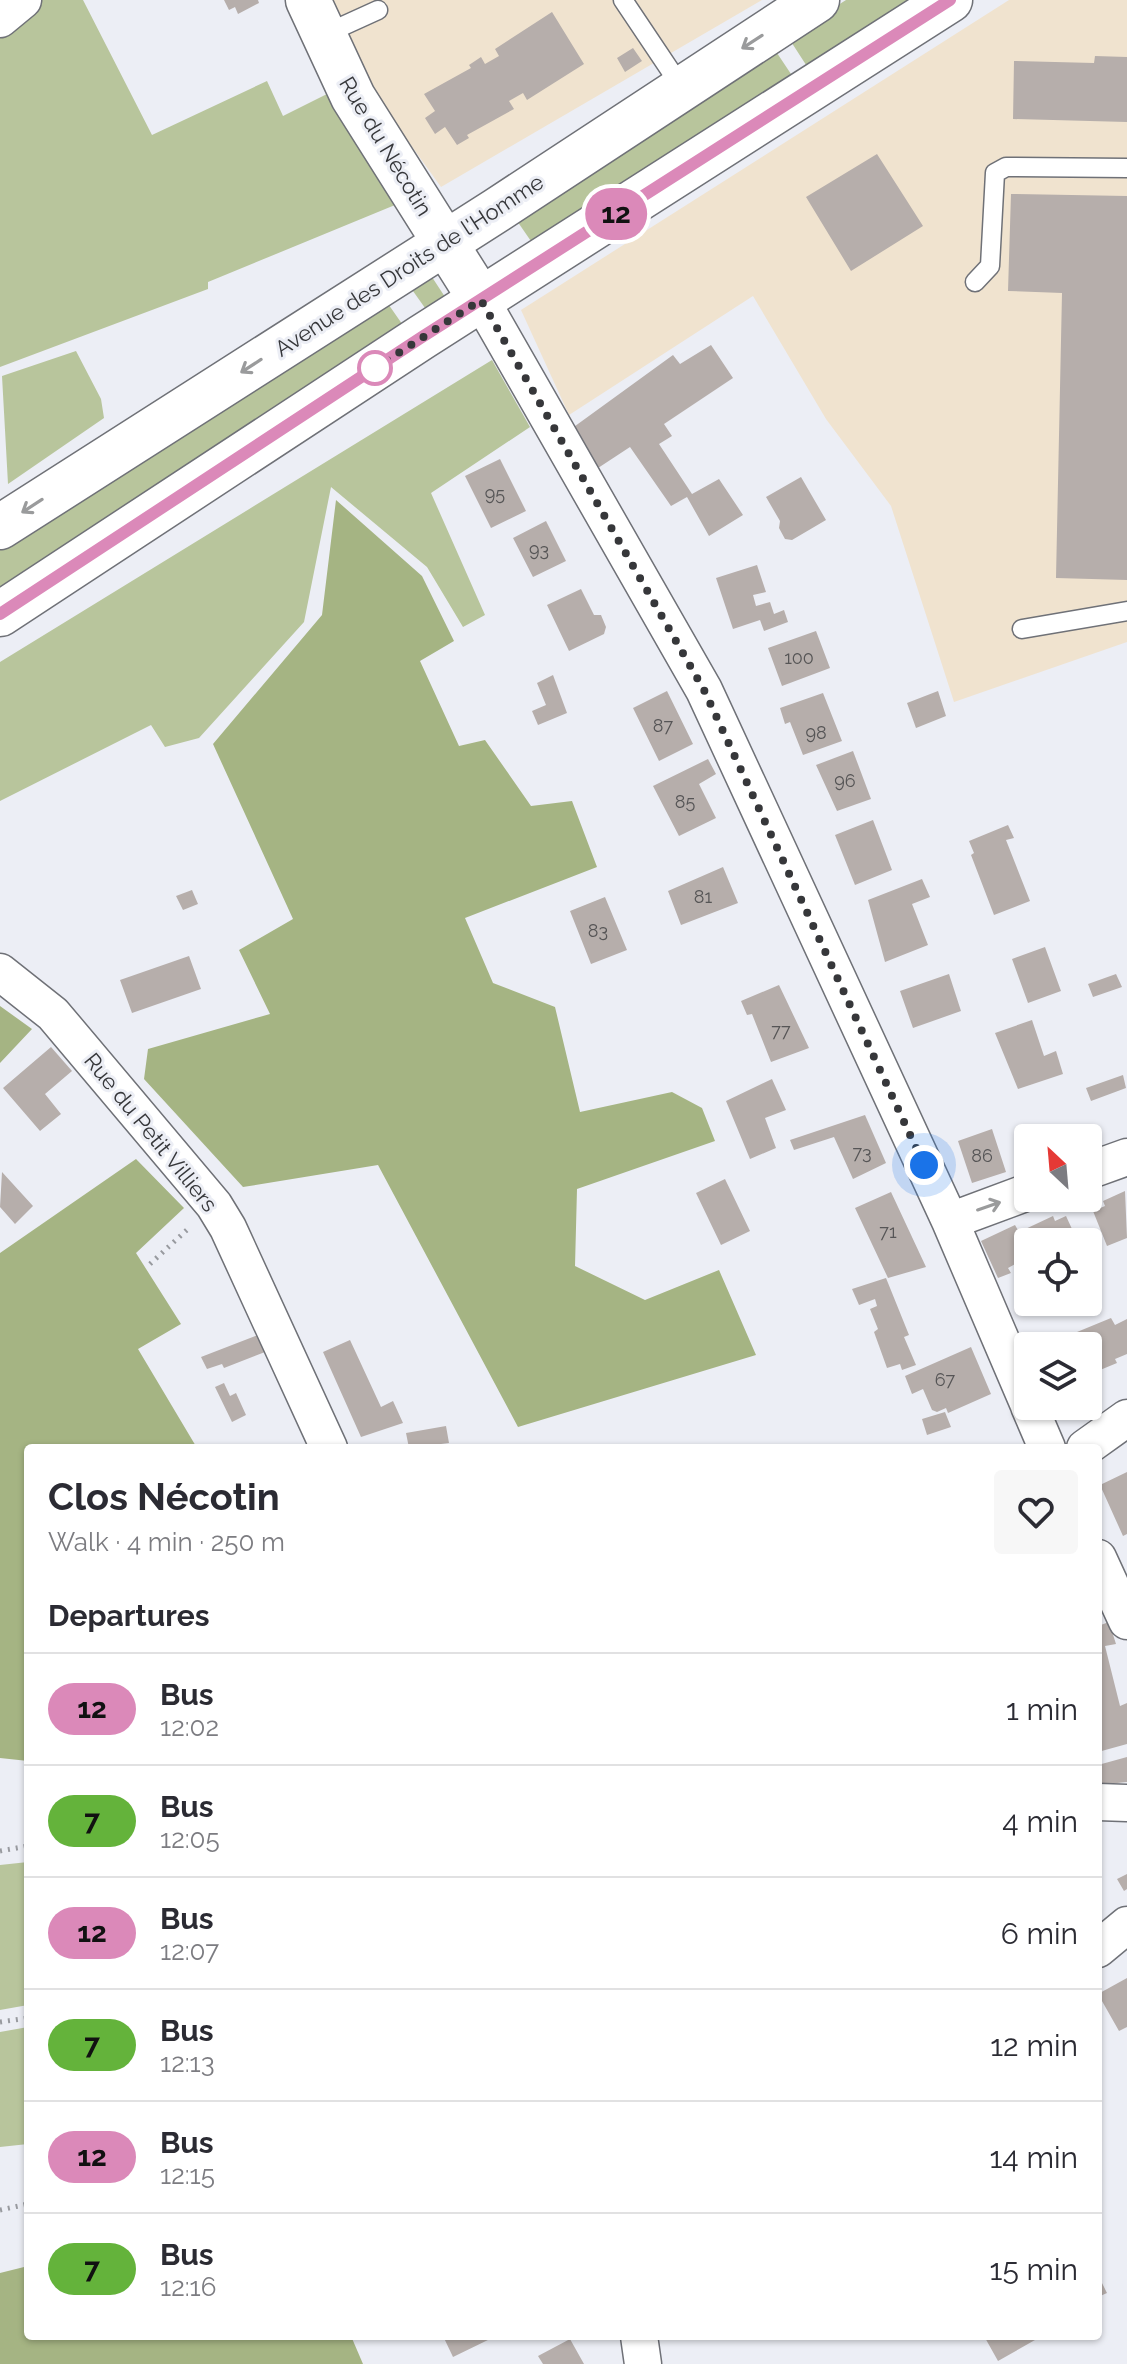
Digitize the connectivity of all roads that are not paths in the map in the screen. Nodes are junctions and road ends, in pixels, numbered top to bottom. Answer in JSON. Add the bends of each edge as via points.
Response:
{"nodes":[{"id":1,"x":23,"y":0,"type":"edge"},
{"id":2,"x":623,"y":0,"type":"edge"},
{"id":3,"x":817,"y":0,"type":"edge"},
{"id":4,"x":950,"y":0,"type":"edge"},
{"id":5,"x":378,"y":10,"type":"dead end"},
{"id":6,"x":316,"y":17,"type":"edge"},
{"id":7,"x":0,"y":19,"type":"edge"},
{"id":8,"x":682,"y":88,"type":"junction"},
{"id":9,"x":1127,"y":168,"type":"edge"},
{"id":10,"x":444,"y":242,"type":"junction"},
{"id":11,"x":975,"y":282,"type":"dead end"},
{"id":12,"x":481,"y":300,"type":"junction"},
{"id":13,"x":0,"y":527,"type":"edge"},
{"id":14,"x":1127,"y":611,"type":"edge"},
{"id":15,"x":0,"y":614,"type":"edge"},
{"id":16,"x":1022,"y":629,"type":"dead end"},
{"id":17,"x":0,"y":972,"type":"edge"},
{"id":18,"x":1127,"y":1157,"type":"edge"},
{"id":19,"x":1102,"y":1166,"type":"edge"},
{"id":20,"x":1014,"y":1197,"type":"edge"},
{"id":21,"x":950,"y":1221,"type":"junction"},
{"id":22,"x":1014,"y":1369,"type":"edge"},
{"id":23,"x":1127,"y":1418,"type":"edge"},
{"id":24,"x":1036,"y":1420,"type":"edge"},
{"id":25,"x":327,"y":1444,"type":"edge"},
{"id":26,"x":1045,"y":1444,"type":"edge"},
{"id":27,"x":1091,"y":1444,"type":"edge"},
{"id":28,"x":1102,"y":1567,"type":"edge"},
{"id":29,"x":1127,"y":1621,"type":"edge"},
{"id":30,"x":1102,"y":1802,"type":"edge"},
{"id":31,"x":1127,"y":1803,"type":"edge"},
{"id":32,"x":1127,"y":1925,"type":"edge"},
{"id":33,"x":1102,"y":1946,"type":"edge"},
{"id":34,"x":640,"y":2340,"type":"edge"},
{"id":35,"x":643,"y":2364,"type":"edge"}],
"edges":[{"from":1,"to":7,"type":"street"},
{"from":2,"to":8,"type":"lane"},
{"from":3,"to":8,"type":"main road","name":"Avenue des Droits de l'Homme","one_way":true},
{"from":4,"to":12,"type":"main road"},
{"from":5,"to":6,"type":"lane"},
{"from":6,"to":10,"type":"main road","name":"Rue du Nécotin","via":[[353,97]]},
{"from":8,"to":10,"type":"main road","name":"Avenue des Droits de l'Homme"},
{"from":9,"to":11,"type":"lane","via":[[1006,167],[995,173],[990,266]]},
{"from":10,"to":12,"type":"main road","name":"Rue du Nécotin"},
{"from":10,"to":13,"type":"main road","name":"Avenue des Droits de l'Homme","one_way":true},
{"from":12,"to":15,"type":"main road"},
{"from":12,"to":21,"type":"street","name":"Rue du Nécotin","via":[[704,690]]},
{"from":14,"to":16,"type":"lane"},
{"from":17,"to":25,"type":"street","name":"Rue du Petit Villiers","via":[[53,1014],[214,1205]]},
{"from":18,"to":19,"type":"street"},
{"from":21,"to":20,"type":"street","one_way":true},
{"from":21,"to":22,"type":"street","name":"Rue du Nécotin"},
{"from":23,"to":27,"type":"street"},
{"from":24,"to":26,"type":"street","name":"Rue du Nécotin"},
{"from":28,"to":29,"type":"street"},
{"from":30,"to":31,"type":"street"},
{"from":32,"to":33,"type":"street"},
{"from":34,"to":35,"type":"street"}]}
